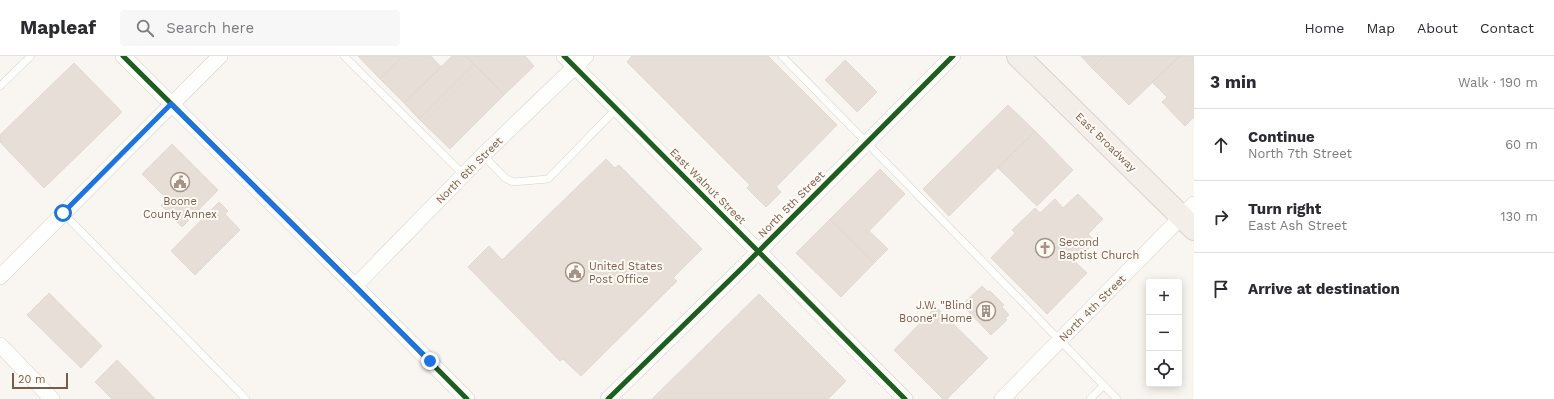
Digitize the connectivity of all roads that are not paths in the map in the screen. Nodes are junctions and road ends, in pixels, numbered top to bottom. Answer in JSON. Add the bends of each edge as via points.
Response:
{"nodes":[{"id":1,"x":32,"y":56,"type":"edge"},
{"id":2,"x":123,"y":56,"type":"edge"},
{"id":3,"x":220,"y":56,"type":"edge"},
{"id":4,"x":344,"y":56,"type":"edge"},
{"id":5,"x":564,"y":56,"type":"edge"},
{"id":6,"x":586,"y":56,"type":"edge"},
{"id":7,"x":782,"y":56,"type":"edge"},
{"id":8,"x":953,"y":56,"type":"edge"},
{"id":9,"x":1018,"y":56,"type":"edge"},
{"id":10,"x":575,"y":67,"type":"junction"},
{"id":11,"x":0,"y":86,"type":"edge"},
{"id":12,"x":171,"y":104,"type":"junction"},
{"id":13,"x":616,"y":109,"type":"junction"},
{"id":14,"x":866,"y":142,"type":"junction"},
{"id":15,"x":483,"y":156,"type":"junction"},
{"id":16,"x":464,"y":175,"type":"junction"},
{"id":17,"x":63,"y":213,"type":"junction"},
{"id":18,"x":1190,"y":217,"type":"edge"},
{"id":19,"x":758,"y":251,"type":"junction"},
{"id":20,"x":0,"y":277,"type":"edge"},
{"id":21,"x":355,"y":286,"type":"junction"},
{"id":22,"x":1059,"y":340,"type":"junction"},
{"id":23,"x":0,"y":345,"type":"edge"},
{"id":24,"x":1104,"y":385,"type":"junction"},
{"id":25,"x":52,"y":399,"type":"edge"},
{"id":26,"x":246,"y":399,"type":"edge"},
{"id":27,"x":467,"y":399,"type":"edge"},
{"id":28,"x":608,"y":399,"type":"edge"},
{"id":29,"x":905,"y":399,"type":"edge"},
{"id":30,"x":1002,"y":399,"type":"edge"},
{"id":31,"x":1090,"y":399,"type":"edge"},
{"id":32,"x":1117,"y":399,"type":"edge"}],
"edges":[{"from":1,"to":11,"type":"lane"},
{"from":2,"to":12,"type":"street"},
{"from":3,"to":12,"type":"street"},
{"from":4,"to":16,"type":"lane"},
{"from":5,"to":10,"type":"street","name":"East Walnut Street"},
{"from":6,"to":10,"type":"street","name":"North 6th Street"},
{"from":7,"to":14,"type":"lane"},
{"from":8,"to":14,"type":"street","name":"North 5th Street"},
{"from":9,"to":18,"type":"main road","name":"East Broadway"},
{"from":10,"to":13,"type":"street","name":"East Walnut Street"},
{"from":10,"to":15,"type":"street","name":"North 6th Street"},
{"from":12,"to":17,"type":"street"},
{"from":12,"to":21,"type":"street"},
{"from":13,"to":15,"type":"lane","via":[[548,179],[513,182],[505,178]]},
{"from":13,"to":19,"type":"street","name":"East Walnut Street"},
{"from":14,"to":19,"type":"street","name":"North 5th Street"},
{"from":14,"to":22,"type":"lane"},
{"from":15,"to":16,"type":"street","name":"North 6th Street"},
{"from":16,"to":21,"type":"street","name":"North 6th Street"},
{"from":17,"to":20,"type":"street"},
{"from":17,"to":26,"type":"lane"},
{"from":18,"to":22,"type":"street","name":"North 4th Street"},
{"from":19,"to":28,"type":"street","name":"North 5th Street"},
{"from":19,"to":29,"type":"street","name":"East Walnut Street"},
{"from":21,"to":27,"type":"street"},
{"from":22,"to":24,"type":"lane"},
{"from":22,"to":30,"type":"street","name":"North 4th Street"},
{"from":23,"to":25,"type":"street"},
{"from":24,"to":31,"type":"lane"},
{"from":24,"to":32,"type":"lane"}]}
